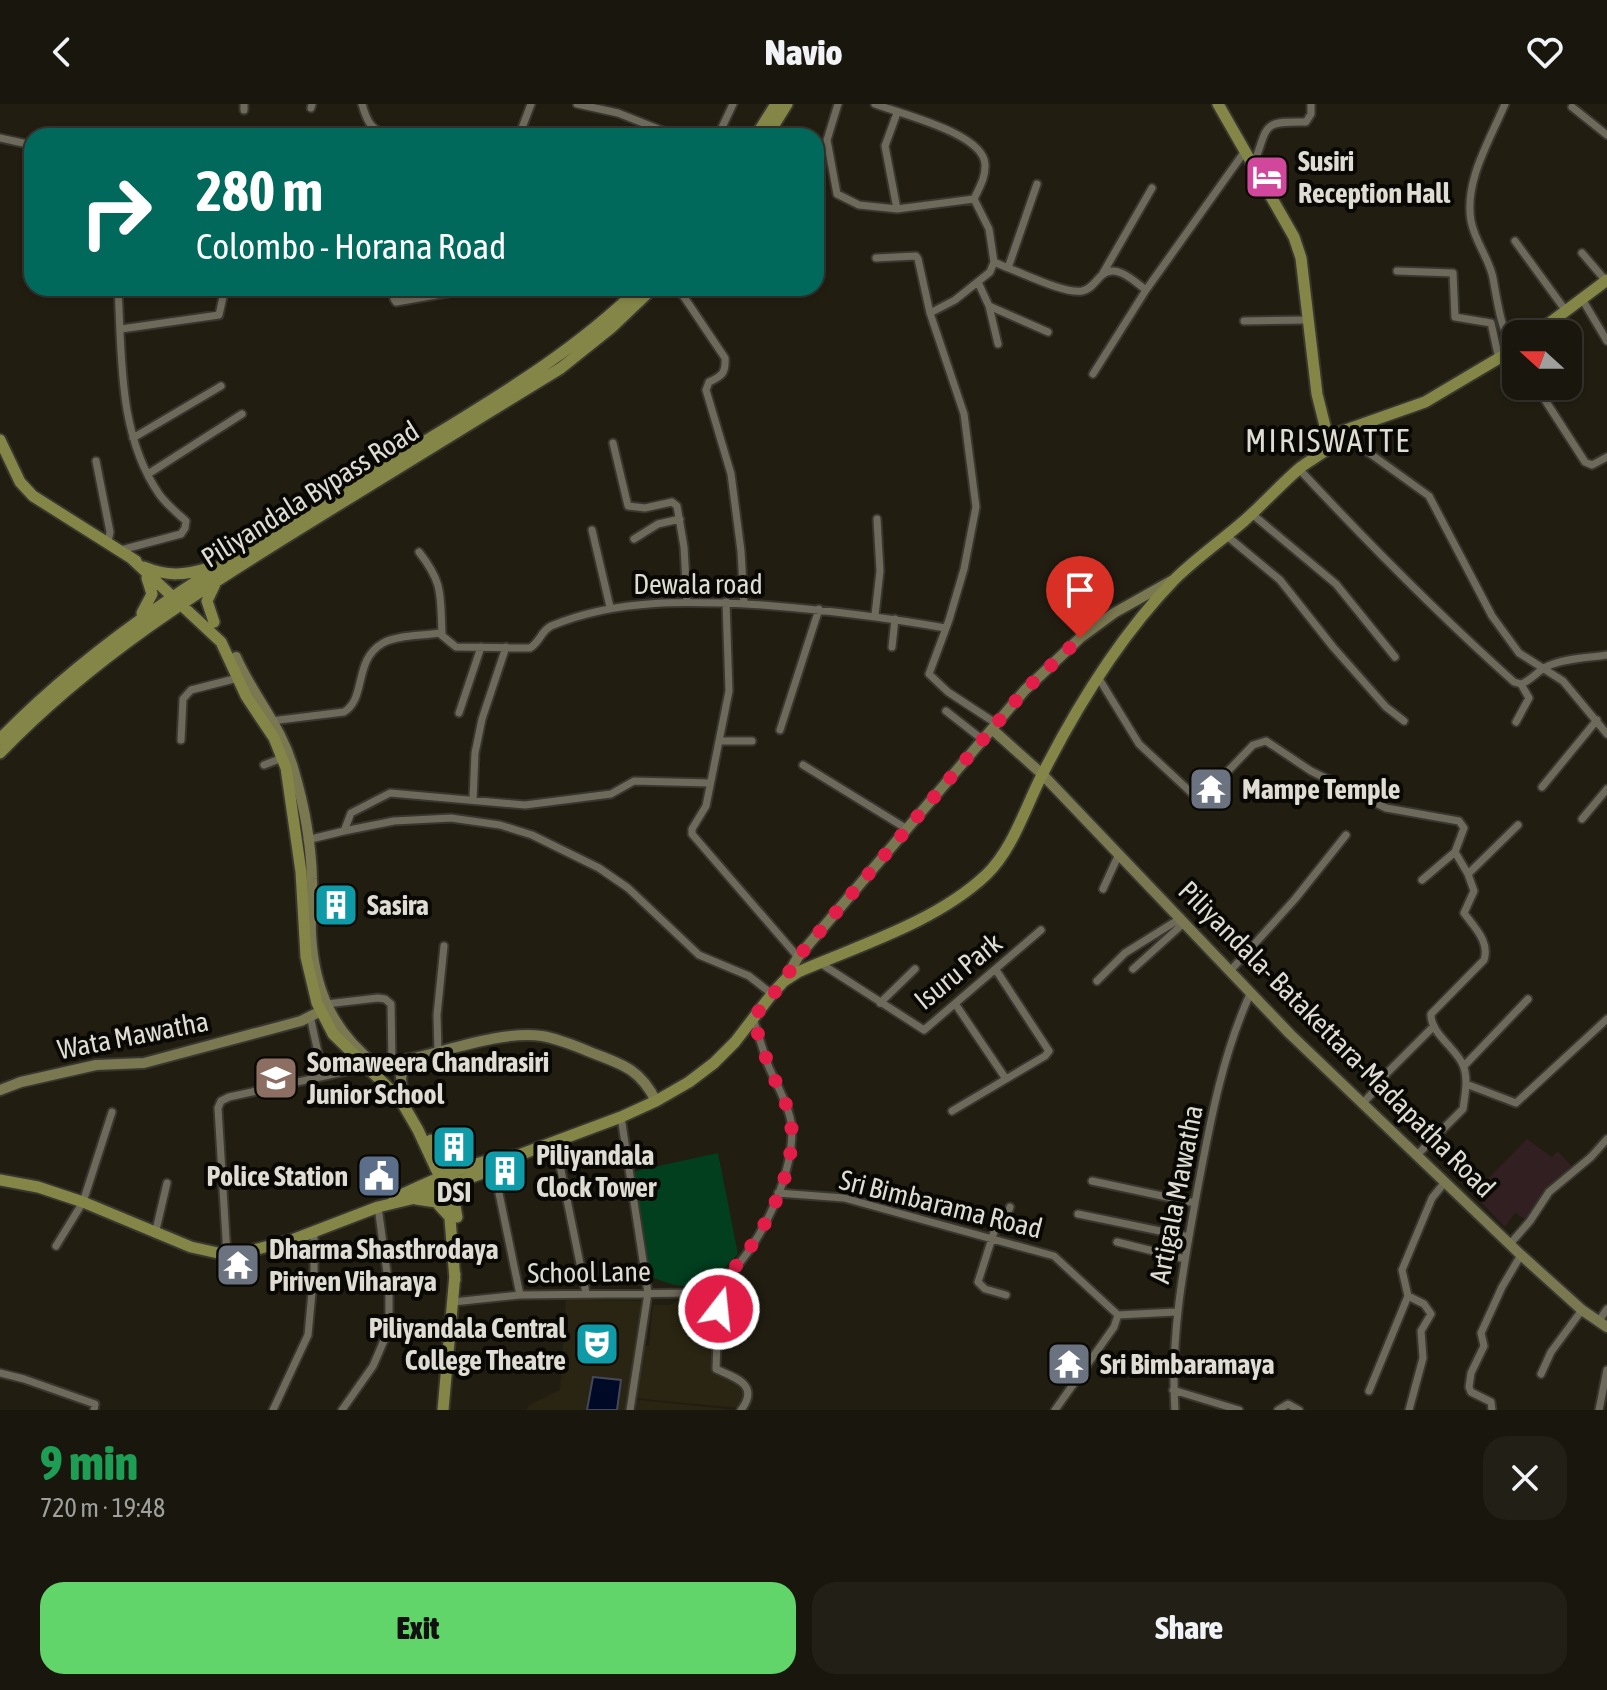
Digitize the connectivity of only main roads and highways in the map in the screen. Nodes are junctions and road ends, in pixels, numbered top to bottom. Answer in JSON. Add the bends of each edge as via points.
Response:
{"nodes":[{"id":1,"x":776,"y":104,"type":"edge"},
{"id":2,"x":787,"y":104,"type":"edge"},
{"id":3,"x":1218,"y":104,"type":"edge"},
{"id":4,"x":761,"y":128,"type":"edge"},
{"id":5,"x":772,"y":128,"type":"edge"},
{"id":6,"x":1607,"y":281,"type":"edge"},
{"id":7,"x":631,"y":296,"type":"edge"},
{"id":8,"x":645,"y":296,"type":"edge"},
{"id":9,"x":1554,"y":320,"type":"edge"},
{"id":10,"x":1502,"y":358,"type":"edge"},
{"id":11,"x":0,"y":440,"type":"edge"},
{"id":12,"x":1330,"y":446,"type":"junction"},
{"id":13,"x":228,"y":562,"type":"junction"},
{"id":14,"x":144,"y":570,"type":"junction"},
{"id":15,"x":218,"y":578,"type":"junction"},
{"id":16,"x":179,"y":598,"type":"junction"},
{"id":17,"x":153,"y":623,"type":"junction"},
{"id":18,"x":131,"y":626,"type":"junction"},
{"id":19,"x":213,"y":627,"type":"junction"},
{"id":20,"x":236,"y":657,"type":"road end"},
{"id":21,"x":0,"y":739,"type":"edge"},
{"id":22,"x":0,"y":753,"type":"edge"},
{"id":23,"x":371,"y":1066,"type":"junction"},
{"id":24,"x":519,"y":1155,"type":"junction"},
{"id":25,"x":0,"y":1180,"type":"edge"},
{"id":26,"x":447,"y":1180,"type":"junction"},
{"id":27,"x":411,"y":1199,"type":"junction"},
{"id":28,"x":381,"y":1206,"type":"junction"},
{"id":29,"x":450,"y":1219,"type":"junction"},
{"id":30,"x":455,"y":1280,"type":"junction"},
{"id":31,"x":443,"y":1410,"type":"edge"}],
"edges":[{"from":1,"to":4,"type":"main road"},
{"from":2,"to":5,"type":"main road"},
{"from":3,"to":12,"type":"main road","via":[[1301,258],[1317,394]]},
{"from":6,"to":9,"type":"main road"},
{"from":7,"to":13,"type":"main road","name":"Piliyandala Bypass Road","via":[[537,373]]},
{"from":8,"to":15,"type":"main road","name":"Piliyandala Bypass Road","via":[[561,368]]},
{"from":10,"to":12,"type":"main road","via":[[1425,402],[1340,432]]},
{"from":11,"to":14,"type":"main road","via":[[20,482],[33,496]]},
{"from":12,"to":24,"type":"main road","via":[[1175,579],[1098,676],[1013,837],[984,876],[910,924],[784,981],[735,1042],[689,1082],[621,1117]]},
{"from":13,"to":14,"type":"main road","via":[[189,574]]},
{"from":13,"to":16,"type":"main road","name":"Piliyandala Bypass Road"},
{"from":14,"to":16,"type":"main road"},
{"from":14,"to":18,"type":"main road","via":[[152,594]]},
{"from":15,"to":16,"type":"main road","name":"Piliyandala Bypass Road"},
{"from":15,"to":19,"type":"main road","via":[[207,601]]},
{"from":16,"to":17,"type":"main road","name":"Piliyandala Bypass Road"},
{"from":16,"to":18,"type":"main road","name":"Piliyandala Bypass Road"},
{"from":16,"to":19,"type":"main road"},
{"from":17,"to":19,"type":"main road","via":[[181,616]]},
{"from":17,"to":22,"type":"main road","name":"Piliyandala Bypass Road","via":[[69,686]]},
{"from":18,"to":21,"type":"main road","name":"Piliyandala Bypass Road","via":[[75,669]]},
{"from":19,"to":20,"type":"main road"},
{"from":19,"to":23,"type":"main road","via":[[246,696],[270,722],[286,768],[303,840],[306,957],[319,1011],[333,1034]]},
{"from":23,"to":26,"type":"main road","via":[[400,1099]]},
{"from":23,"to":26,"type":"main road","via":[[402,1092]]},
{"from":24,"to":26,"type":"main road","via":[[494,1169]]},
{"from":24,"to":26,"type":"main road","via":[[493,1158]]},
{"from":25,"to":28,"type":"main road","via":[[38,1187],[191,1247],[227,1255]]},
{"from":26,"to":27,"type":"main road"},
{"from":26,"to":28,"type":"main road"},
{"from":26,"to":29,"type":"main road"},
{"from":26,"to":30,"type":"main road","via":[[458,1230]]},
{"from":27,"to":28,"type":"main road"},
{"from":27,"to":29,"type":"main road","via":[[436,1202]]},
{"from":29,"to":30,"type":"main road"},
{"from":30,"to":31,"type":"main road"}]}
